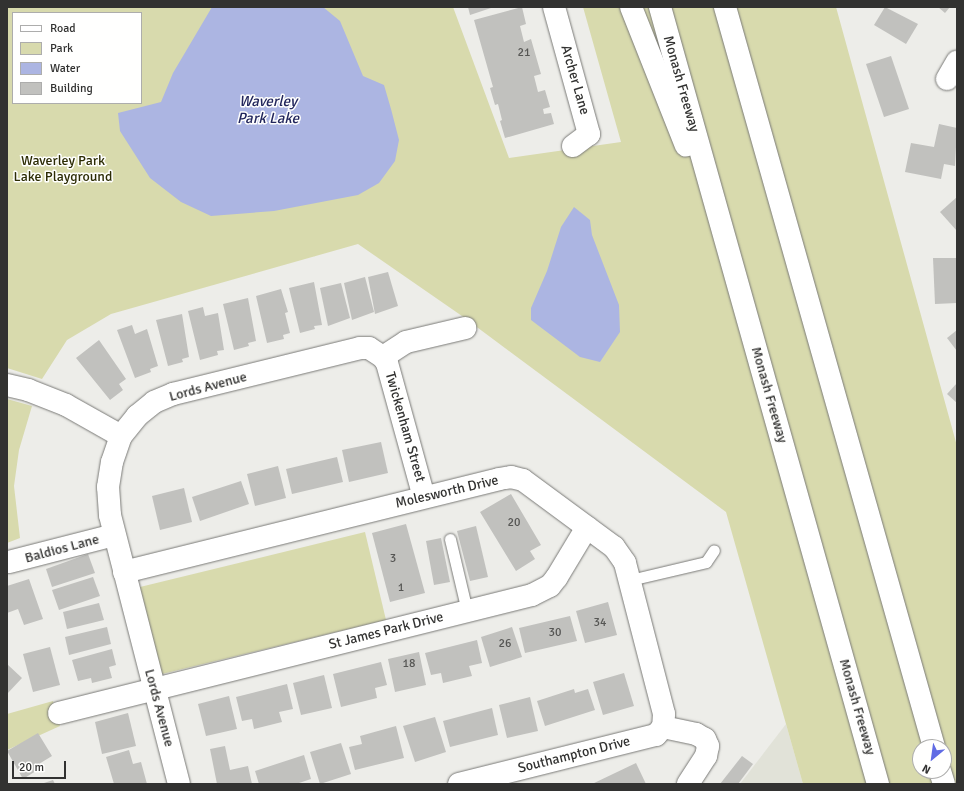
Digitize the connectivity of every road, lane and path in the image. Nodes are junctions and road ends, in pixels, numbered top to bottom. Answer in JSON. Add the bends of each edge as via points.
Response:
{"nodes":[{"id":1,"x":554,"y":7,"type":"edge"},
{"id":2,"x":631,"y":7,"type":"edge"},
{"id":3,"x":660,"y":7,"type":"edge"},
{"id":4,"x":725,"y":7,"type":"edge"},
{"id":5,"x":573,"y":146,"type":"dead end"},
{"id":6,"x":729,"y":253,"type":"junction"},
{"id":7,"x":465,"y":328,"type":"dead end"},
{"id":8,"x":383,"y":357,"type":"junction"},
{"id":9,"x":7,"y":385,"type":"edge"},
{"id":10,"x":121,"y":436,"type":"junction"},
{"id":11,"x":424,"y":498,"type":"junction"},
{"id":12,"x":587,"y":527,"type":"junction"},
{"id":13,"x":114,"y":535,"type":"junction"},
{"id":14,"x":450,"y":539,"type":"dead end"},
{"id":15,"x":714,"y":550,"type":"dead end"},
{"id":16,"x":9,"y":562,"type":"dead end"},
{"id":17,"x":124,"y":572,"type":"junction"},
{"id":18,"x":630,"y":580,"type":"junction"},
{"id":19,"x":467,"y":611,"type":"junction"},
{"id":20,"x":153,"y":689,"type":"junction"},
{"id":21,"x":60,"y":713,"type":"dead end"},
{"id":22,"x":663,"y":727,"type":"junction"},
{"id":23,"x":932,"y":739,"type":"edge"},
{"id":24,"x":179,"y":784,"type":"edge"},
{"id":25,"x":458,"y":784,"type":"edge"},
{"id":26,"x":688,"y":784,"type":"edge"},
{"id":27,"x":878,"y":784,"type":"edge"}],
"edges":[{"from":1,"to":5,"type":"main road","name":"Archer Lane","via":[[590,134]]},
{"from":2,"to":6,"type":"main road"},
{"from":3,"to":6,"type":"main road","name":"Monash Freeway"},
{"from":4,"to":23,"type":"main road"},
{"from":6,"to":27,"type":"main road","name":"Monash Freeway"},
{"from":7,"to":8,"type":"main road","via":[[406,342]]},
{"from":8,"to":10,"type":"main road","name":"Lords Avenue","via":[[369,348],[360,348],[173,394],[154,402],[137,416]]},
{"from":8,"to":11,"type":"main road","name":"Twickenham Street"},
{"from":9,"to":10,"type":"main road","via":[[28,390],[66,405]]},
{"from":10,"to":13,"type":"main road","name":"Lords Avenue","via":[[112,462],[108,487]]},
{"from":11,"to":12,"type":"main road","name":"Molesworth Drive","via":[[511,477],[534,486]]},
{"from":11,"to":17,"type":"main road","name":"Molesworth Drive"},
{"from":12,"to":18,"type":"main road","name":"Molesworth Drive","via":[[614,546],[625,562]]},
{"from":12,"to":19,"type":"main road","name":"St James Park Drive","via":[[550,586],[532,595]]},
{"from":13,"to":16,"type":"main road","name":"Baldios Lane"},
{"from":13,"to":17,"type":"main road","name":"Lords Avenue"},
{"from":14,"to":19,"type":"lane"},
{"from":15,"to":18,"type":"lane","via":[[706,562]]},
{"from":17,"to":20,"type":"main road","name":"Lords Avenue"},
{"from":18,"to":22,"type":"main road","name":"Molesworth Drive","via":[[664,714]]},
{"from":19,"to":20,"type":"main road","name":"St James Park Drive"},
{"from":20,"to":21,"type":"main road","name":"St James Park Drive"},
{"from":20,"to":24,"type":"main road","name":"Lords Avenue"},
{"from":22,"to":25,"type":"main road","name":"Southampton Drive","via":[[656,735]]},
{"from":22,"to":26,"type":"main road","via":[[696,734],[706,742],[706,756]]}]}
